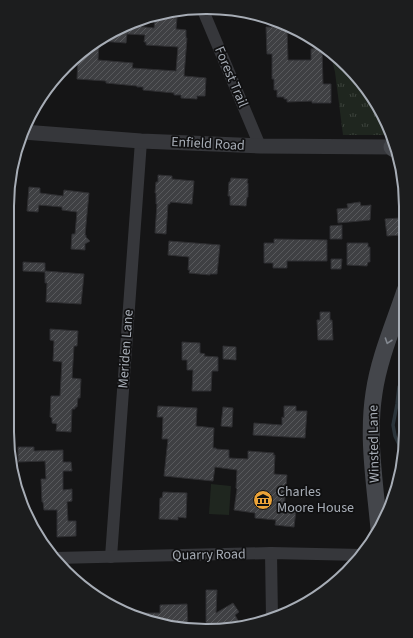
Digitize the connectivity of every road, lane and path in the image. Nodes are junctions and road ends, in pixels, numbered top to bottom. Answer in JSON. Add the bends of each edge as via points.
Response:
{"nodes":[{"id":1,"x":205,"y":14,"type":"edge"},
{"id":2,"x":29,"y":132,"type":"edge"},
{"id":3,"x":141,"y":141,"type":"junction"},
{"id":4,"x":260,"y":146,"type":"junction"},
{"id":5,"x":390,"y":148,"type":"edge"},
{"id":6,"x":399,"y":308,"type":"edge"},
{"id":7,"x":378,"y":519,"type":"edge"},
{"id":8,"x":271,"y":553,"type":"junction"},
{"id":9,"x":354,"y":555,"type":"edge"},
{"id":10,"x":111,"y":557,"type":"junction"},
{"id":11,"x":62,"y":558,"type":"edge"},
{"id":12,"x":272,"y":612,"type":"edge"}],
"edges":[{"from":1,"to":4,"type":"street","name":"Forest Trail"},
{"from":2,"to":3,"type":"street","name":"Enfield Road"},
{"from":3,"to":4,"type":"street","name":"Enfield Road"},
{"from":3,"to":10,"type":"street","name":"Meriden Lane"},
{"from":4,"to":5,"type":"street","name":"Enfield Road"},
{"from":6,"to":7,"type":"main road","name":"Winsted Lane","one_way":true,"via":[[381,360],[371,422]]},
{"from":8,"to":9,"type":"street","name":"Quarry Road"},
{"from":8,"to":10,"type":"street","name":"Quarry Road"},
{"from":8,"to":12,"type":"street"},
{"from":10,"to":11,"type":"street","name":"Quarry Road"}]}
